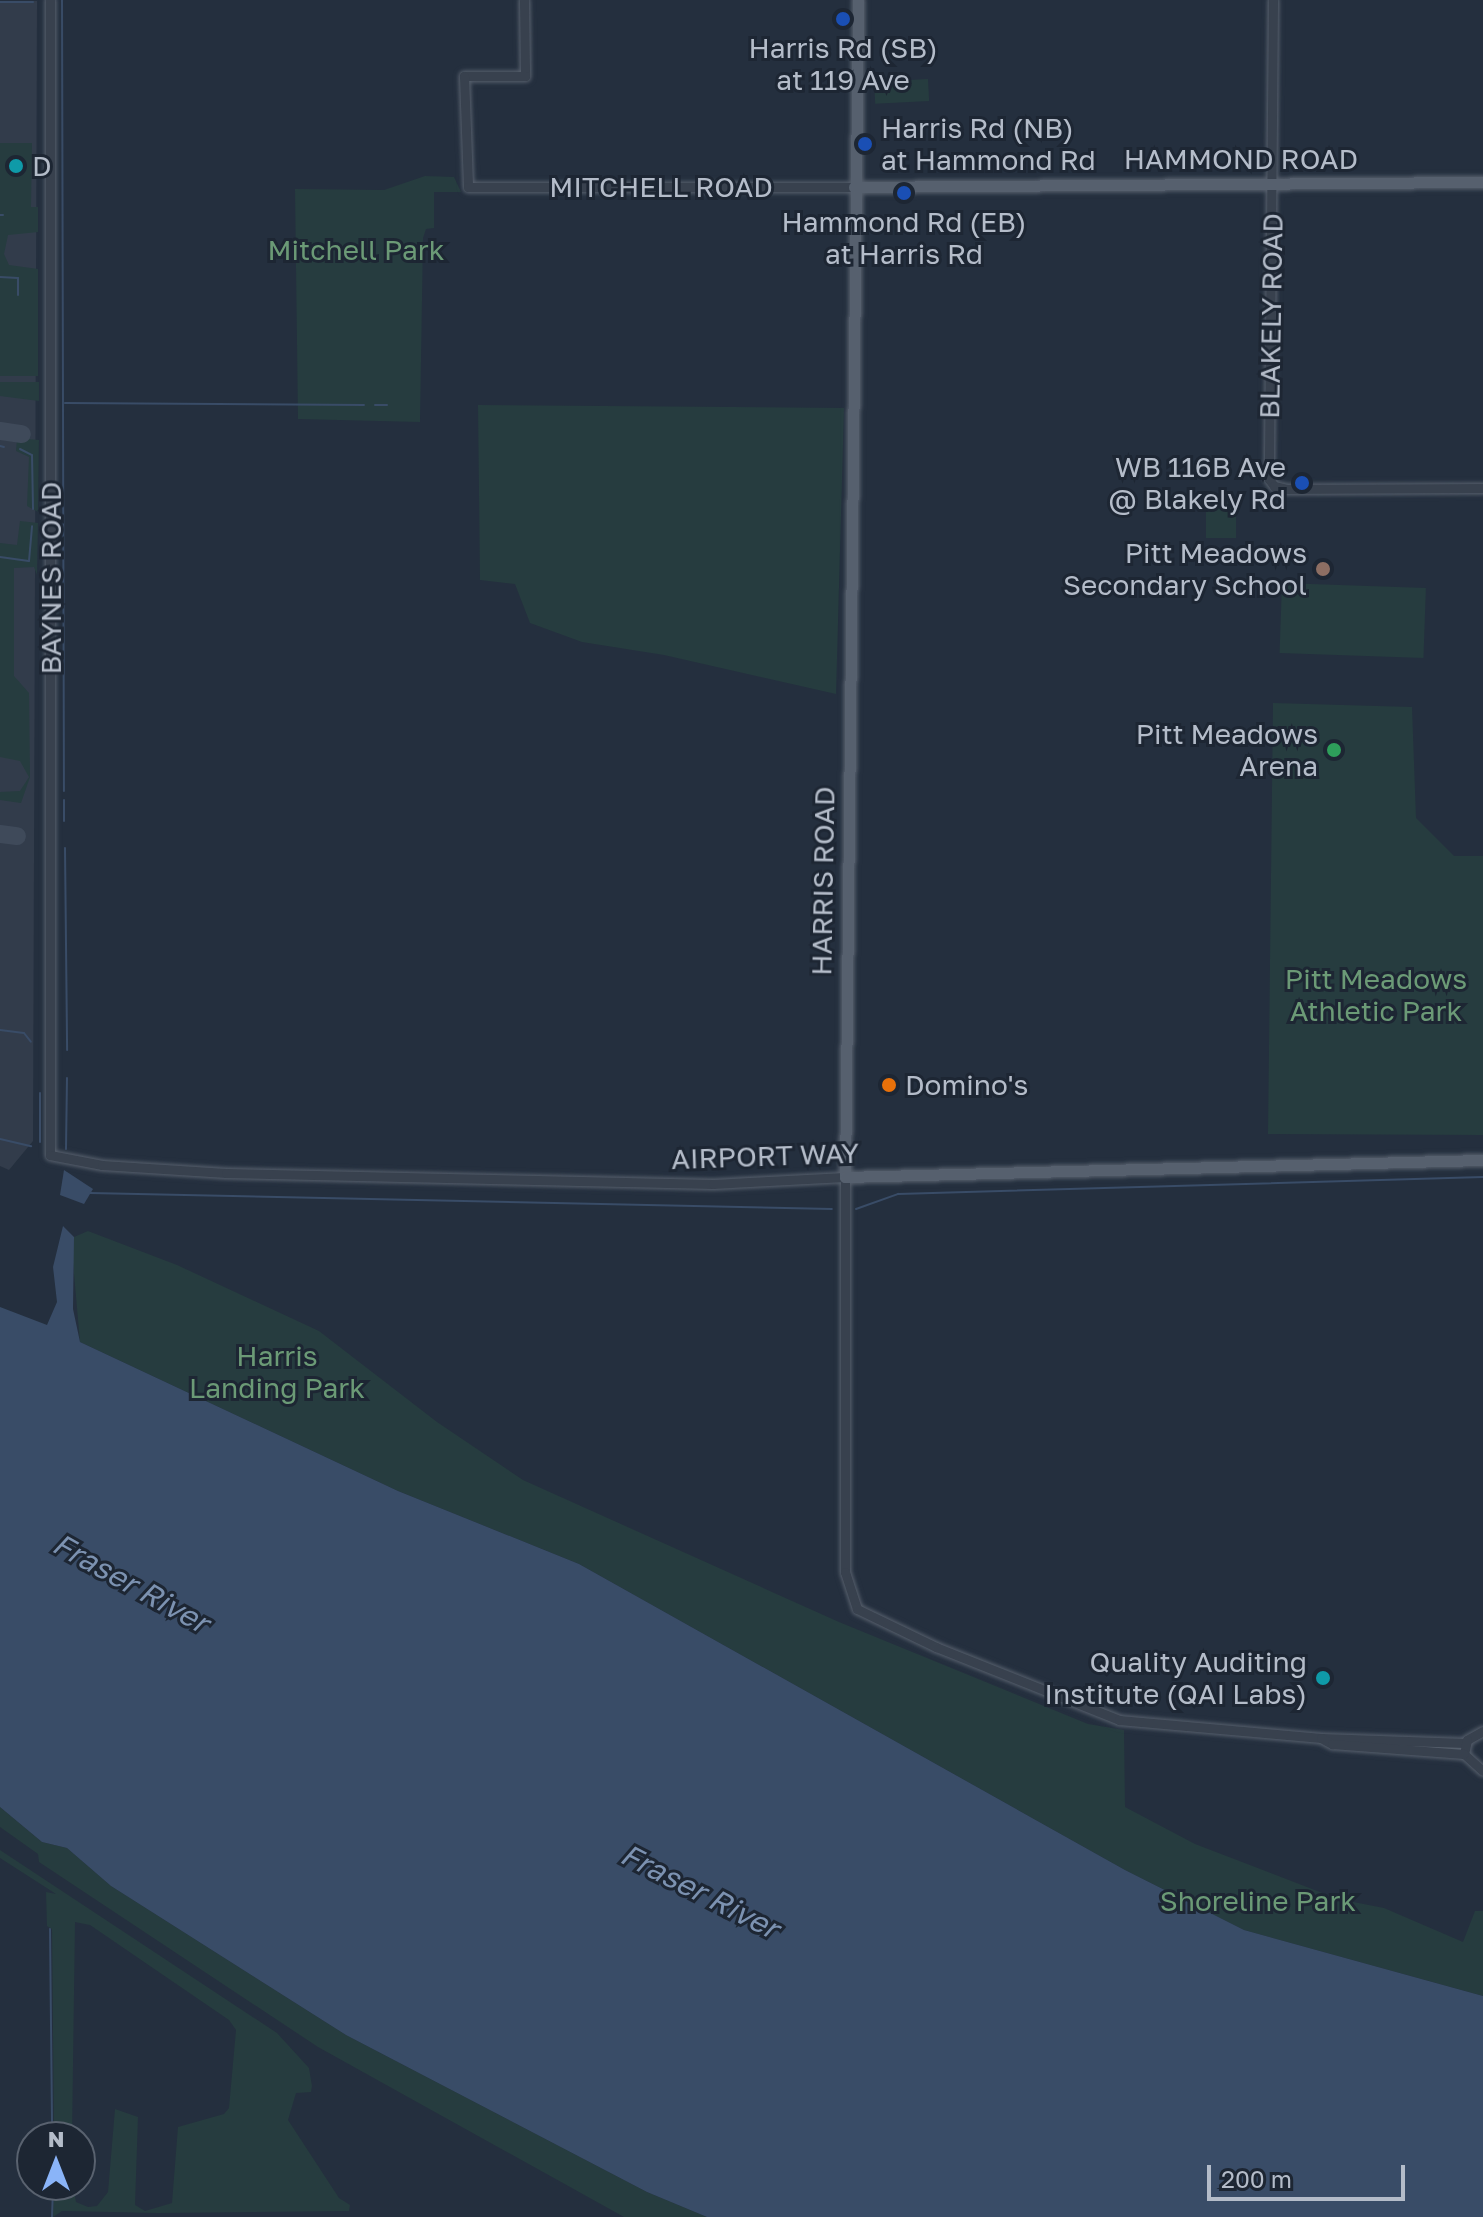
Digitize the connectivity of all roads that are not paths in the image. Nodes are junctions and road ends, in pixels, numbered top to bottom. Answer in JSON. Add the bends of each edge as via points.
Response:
{"nodes":[{"id":1,"x":50,"y":0,"type":"edge"},
{"id":2,"x":524,"y":0,"type":"edge"},
{"id":3,"x":852,"y":0,"type":"edge"},
{"id":4,"x":858,"y":0,"type":"edge"},
{"id":5,"x":1273,"y":0,"type":"edge"},
{"id":6,"x":854,"y":166,"type":"junction"},
{"id":7,"x":1272,"y":182,"type":"junction"},
{"id":8,"x":1483,"y":182,"type":"edge"},
{"id":9,"x":854,"y":187,"type":"junction"},
{"id":10,"x":890,"y":187,"type":"junction"},
{"id":11,"x":1483,"y":488,"type":"edge"},
{"id":12,"x":50,"y":1155,"type":"joint"},
{"id":13,"x":1483,"y":1160,"type":"edge"},
{"id":14,"x":845,"y":1177,"type":"junction"},
{"id":15,"x":1483,"y":1731,"type":"edge"},
{"id":16,"x":1465,"y":1748,"type":"junction"},
{"id":17,"x":1483,"y":1771,"type":"edge"}],
"edges":[{"from":1,"to":12,"type":"street","name":"BAYNES ROAD"},
{"from":2,"to":9,"type":"street","name":"MITCHELL ROAD","via":[[525,76],[464,76],[468,187]]},
{"from":3,"to":6,"type":"main road","name":"HARRIS ROAD"},
{"from":4,"to":6,"type":"main road","name":"HARRIS ROAD"},
{"from":5,"to":7,"type":"street","name":"BLAKELY ROAD"},
{"from":6,"to":9,"type":"main road","name":"HARRIS ROAD"},
{"from":6,"to":10,"type":"main road"},
{"from":7,"to":8,"type":"main road","name":"HAMMOND ROAD"},
{"from":7,"to":10,"type":"main road","name":"HAMMOND ROAD"},
{"from":7,"to":11,"type":"street","name":"BLAKELY ROAD","via":[[1268,474],[1274,486]]},
{"from":9,"to":10,"type":"main road","name":"HAMMOND ROAD"},
{"from":9,"to":14,"type":"main road","name":"HARRIS ROAD"},
{"from":12,"to":14,"type":"street","name":"AIRPORT WAY","via":[[102,1165],[226,1173],[713,1184]]},
{"from":13,"to":14,"type":"main road","name":"AIRPORT WAY"},
{"from":14,"to":16,"type":"street","name":"HARRIS ROAD","via":[[845,1572],[851,1599],[865,1615],[1108,1717],[1321,1738],[1332,1744]]},
{"from":15,"to":16,"type":"street"},
{"from":16,"to":17,"type":"street"}]}
